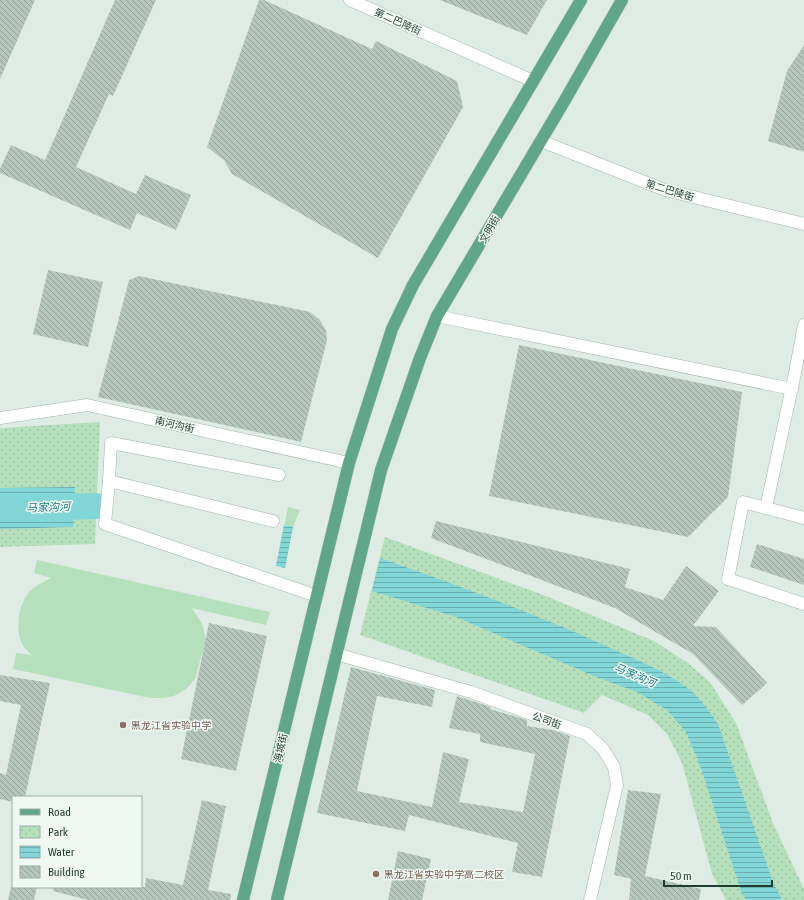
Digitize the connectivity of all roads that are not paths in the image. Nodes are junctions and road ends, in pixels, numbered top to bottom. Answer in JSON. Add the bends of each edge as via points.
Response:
{"nodes":[{"id":1,"x":350,"y":0,"type":"edge"},
{"id":2,"x":582,"y":0,"type":"edge"},
{"id":3,"x":622,"y":0,"type":"edge"},
{"id":4,"x":533,"y":81,"type":"junction"},
{"id":5,"x":541,"y":141,"type":"junction"},
{"id":6,"x":804,"y":224,"type":"edge"},
{"id":7,"x":437,"y":316,"type":"junction"},
{"id":8,"x":804,"y":325,"type":"edge"},
{"id":9,"x":800,"y":374,"type":"edge"},
{"id":10,"x":792,"y":389,"type":"junction"},
{"id":11,"x":0,"y":418,"type":"edge"},
{"id":12,"x":349,"y":463,"type":"junction"},
{"id":13,"x":279,"y":475,"type":"dead end"},
{"id":14,"x":109,"y":481,"type":"junction"},
{"id":15,"x":766,"y":508,"type":"junction"},
{"id":16,"x":804,"y":518,"type":"edge"},
{"id":17,"x":273,"y":521,"type":"dead end"},
{"id":18,"x":317,"y":596,"type":"junction"},
{"id":19,"x":804,"y":604,"type":"edge"},
{"id":20,"x":336,"y":654,"type":"junction"},
{"id":21,"x":243,"y":900,"type":"edge"},
{"id":22,"x":277,"y":900,"type":"edge"},
{"id":23,"x":590,"y":900,"type":"edge"}],
"edges":[{"from":1,"to":4,"type":"street","name":"第二巴陵街"},
{"from":2,"to":4,"type":"main road"},
{"from":3,"to":5,"type":"main road","name":"文明街"},
{"from":4,"to":12,"type":"main road","via":[[413,285],[392,329]]},
{"from":5,"to":6,"type":"street","name":"第二巴陵街","via":[[665,190]]},
{"from":5,"to":7,"type":"main road","name":"文明街"},
{"from":7,"to":10,"type":"street"},
{"from":7,"to":20,"type":"main road","name":"文明街","via":[[381,470]]},
{"from":8,"to":9,"type":"street"},
{"from":9,"to":10,"type":"street"},
{"from":10,"to":15,"type":"street"},
{"from":11,"to":12,"type":"street","name":"南河沟街","via":[[87,405]]},
{"from":12,"to":18,"type":"main road","name":"海城街"},
{"from":13,"to":14,"type":"street","via":[[110,443]]},
{"from":14,"to":17,"type":"street"},
{"from":14,"to":18,"type":"street","via":[[105,524]]},
{"from":15,"to":16,"type":"street"},
{"from":15,"to":19,"type":"street","via":[[742,502],[728,579]]},
{"from":18,"to":21,"type":"main road","name":"海城街"},
{"from":20,"to":22,"type":"main road"},
{"from":20,"to":23,"type":"street","name":"公司街","via":[[471,692],[587,734],[603,749],[614,767],[617,785]]}]}
